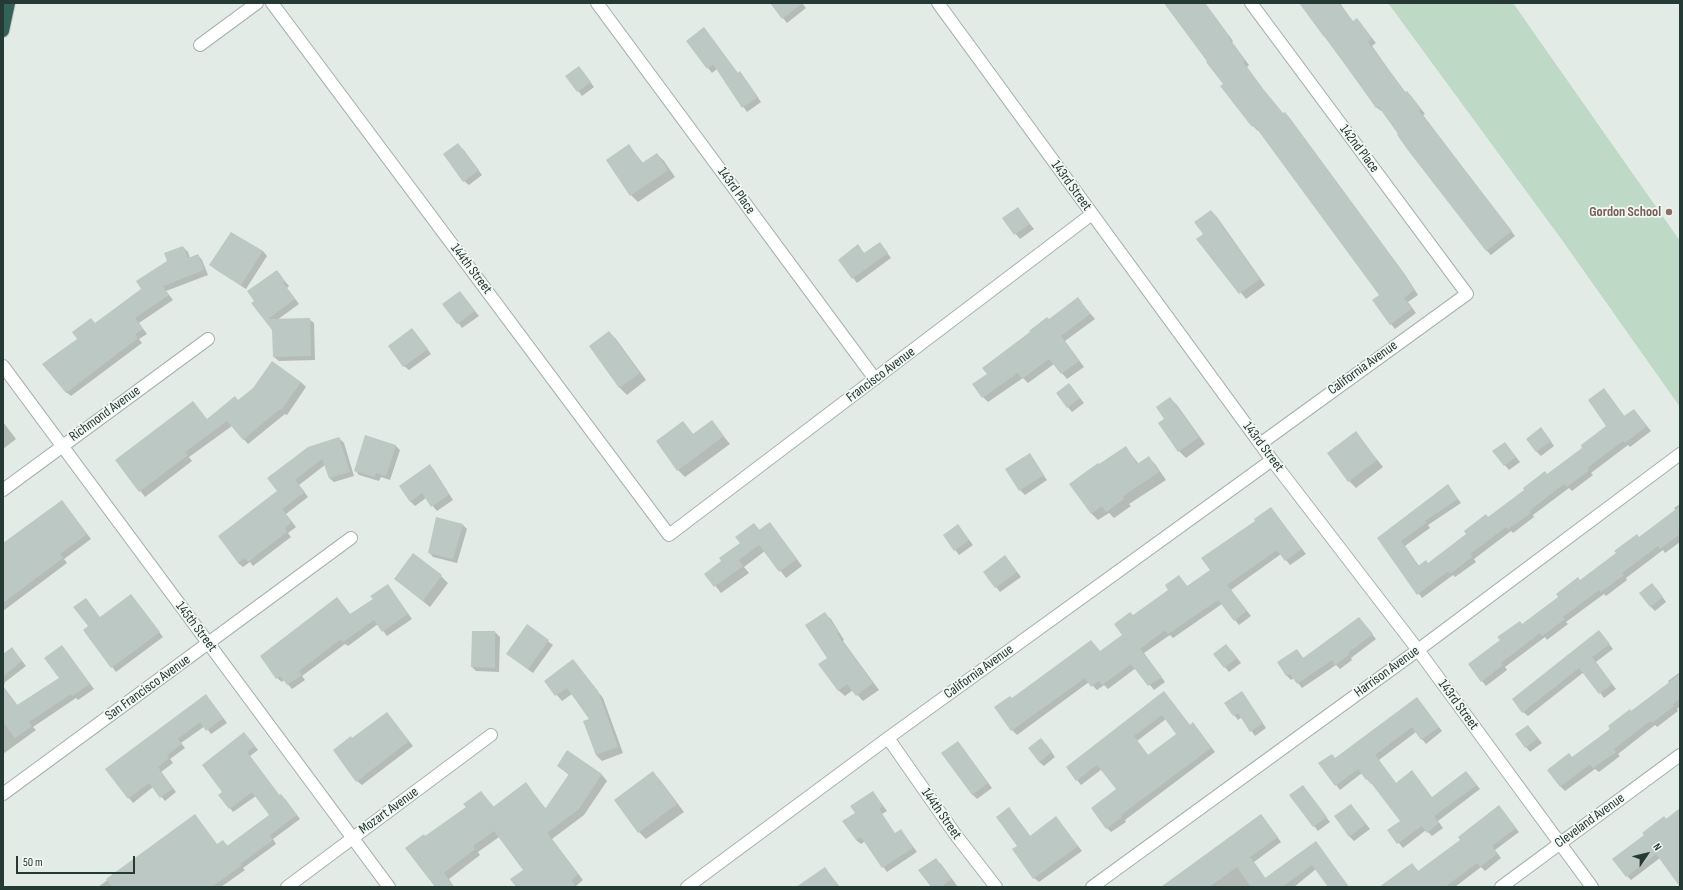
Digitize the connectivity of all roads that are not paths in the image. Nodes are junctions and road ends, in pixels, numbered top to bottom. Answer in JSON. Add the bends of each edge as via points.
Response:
{"nodes":[{"id":1,"x":9,"y":3,"type":"edge"},
{"id":2,"x":257,"y":3,"type":"edge"},
{"id":3,"x":272,"y":3,"type":"edge"},
{"id":4,"x":597,"y":3,"type":"edge"},
{"id":5,"x":938,"y":3,"type":"edge"},
{"id":6,"x":1250,"y":3,"type":"edge"},
{"id":7,"x":3,"y":31,"type":"edge"},
{"id":8,"x":200,"y":45,"type":"dead end"},
{"id":9,"x":1092,"y":214,"type":"junction"},
{"id":10,"x":1467,"y":294,"type":"joint"},
{"id":11,"x":208,"y":339,"type":"dead end"},
{"id":12,"x":3,"y":366,"type":"edge"},
{"id":13,"x":875,"y":379,"type":"junction"},
{"id":14,"x":1260,"y":444,"type":"junction"},
{"id":15,"x":62,"y":446,"type":"junction"},
{"id":16,"x":1680,"y":454,"type":"edge"},
{"id":17,"x":1272,"y":460,"type":"junction"},
{"id":18,"x":3,"y":490,"type":"edge"},
{"id":19,"x":669,"y":535,"type":"joint"},
{"id":20,"x":351,"y":538,"type":"dead end"},
{"id":21,"x":208,"y":643,"type":"junction"},
{"id":22,"x":1418,"y":650,"type":"junction"},
{"id":23,"x":491,"y":735,"type":"dead end"},
{"id":24,"x":888,"y":738,"type":"junction"},
{"id":25,"x":1680,"y":754,"type":"edge"},
{"id":26,"x":3,"y":794,"type":"edge"},
{"id":27,"x":352,"y":837,"type":"junction"},
{"id":28,"x":1559,"y":843,"type":"junction"},
{"id":29,"x":287,"y":887,"type":"edge"},
{"id":30,"x":389,"y":887,"type":"edge"},
{"id":31,"x":687,"y":887,"type":"edge"},
{"id":32,"x":996,"y":887,"type":"edge"},
{"id":33,"x":1092,"y":887,"type":"edge"},
{"id":34,"x":1501,"y":887,"type":"edge"},
{"id":35,"x":1592,"y":887,"type":"edge"}],
"edges":[{"from":1,"to":7,"type":"highway"},
{"from":2,"to":8,"type":"street"},
{"from":3,"to":19,"type":"street","name":"144th Street"},
{"from":4,"to":13,"type":"street","name":"143rd Place"},
{"from":5,"to":9,"type":"street","name":"143rd Street"},
{"from":6,"to":10,"type":"street","name":"142nd Place"},
{"from":9,"to":13,"type":"street","name":"Francisco Avenue"},
{"from":9,"to":14,"type":"street","name":"143rd Street"},
{"from":10,"to":14,"type":"street","name":"California Avenue"},
{"from":11,"to":15,"type":"street","name":"Richmond Avenue"},
{"from":12,"to":15,"type":"street","name":"145th Street"},
{"from":13,"to":19,"type":"street","name":"Francisco Avenue"},
{"from":14,"to":17,"type":"street","name":"143rd Street"},
{"from":15,"to":18,"type":"street","name":"Richmond Avenue"},
{"from":15,"to":21,"type":"street","name":"145th Street"},
{"from":16,"to":22,"type":"street","name":"Harrison Avenue"},
{"from":17,"to":22,"type":"street","name":"143rd Street"},
{"from":17,"to":24,"type":"street","name":"California Avenue"},
{"from":20,"to":21,"type":"street","name":"San Francisco Avenue"},
{"from":21,"to":26,"type":"street","name":"San Francisco Avenue"},
{"from":21,"to":27,"type":"street","name":"145th Street"},
{"from":22,"to":28,"type":"street","name":"143rd Street"},
{"from":22,"to":33,"type":"street","name":"Harrison Avenue"},
{"from":23,"to":27,"type":"street","name":"Mozart Avenue"},
{"from":24,"to":31,"type":"street","name":"California Avenue"},
{"from":24,"to":32,"type":"street","name":"144th Street","via":[[955,834]]},
{"from":25,"to":28,"type":"street","name":"Cleveland Avenue"},
{"from":27,"to":29,"type":"street","name":"Mozart Avenue"},
{"from":27,"to":30,"type":"street","name":"145th Street"},
{"from":28,"to":34,"type":"street","name":"Cleveland Avenue"},
{"from":28,"to":35,"type":"street","name":"143rd Street"}]}
